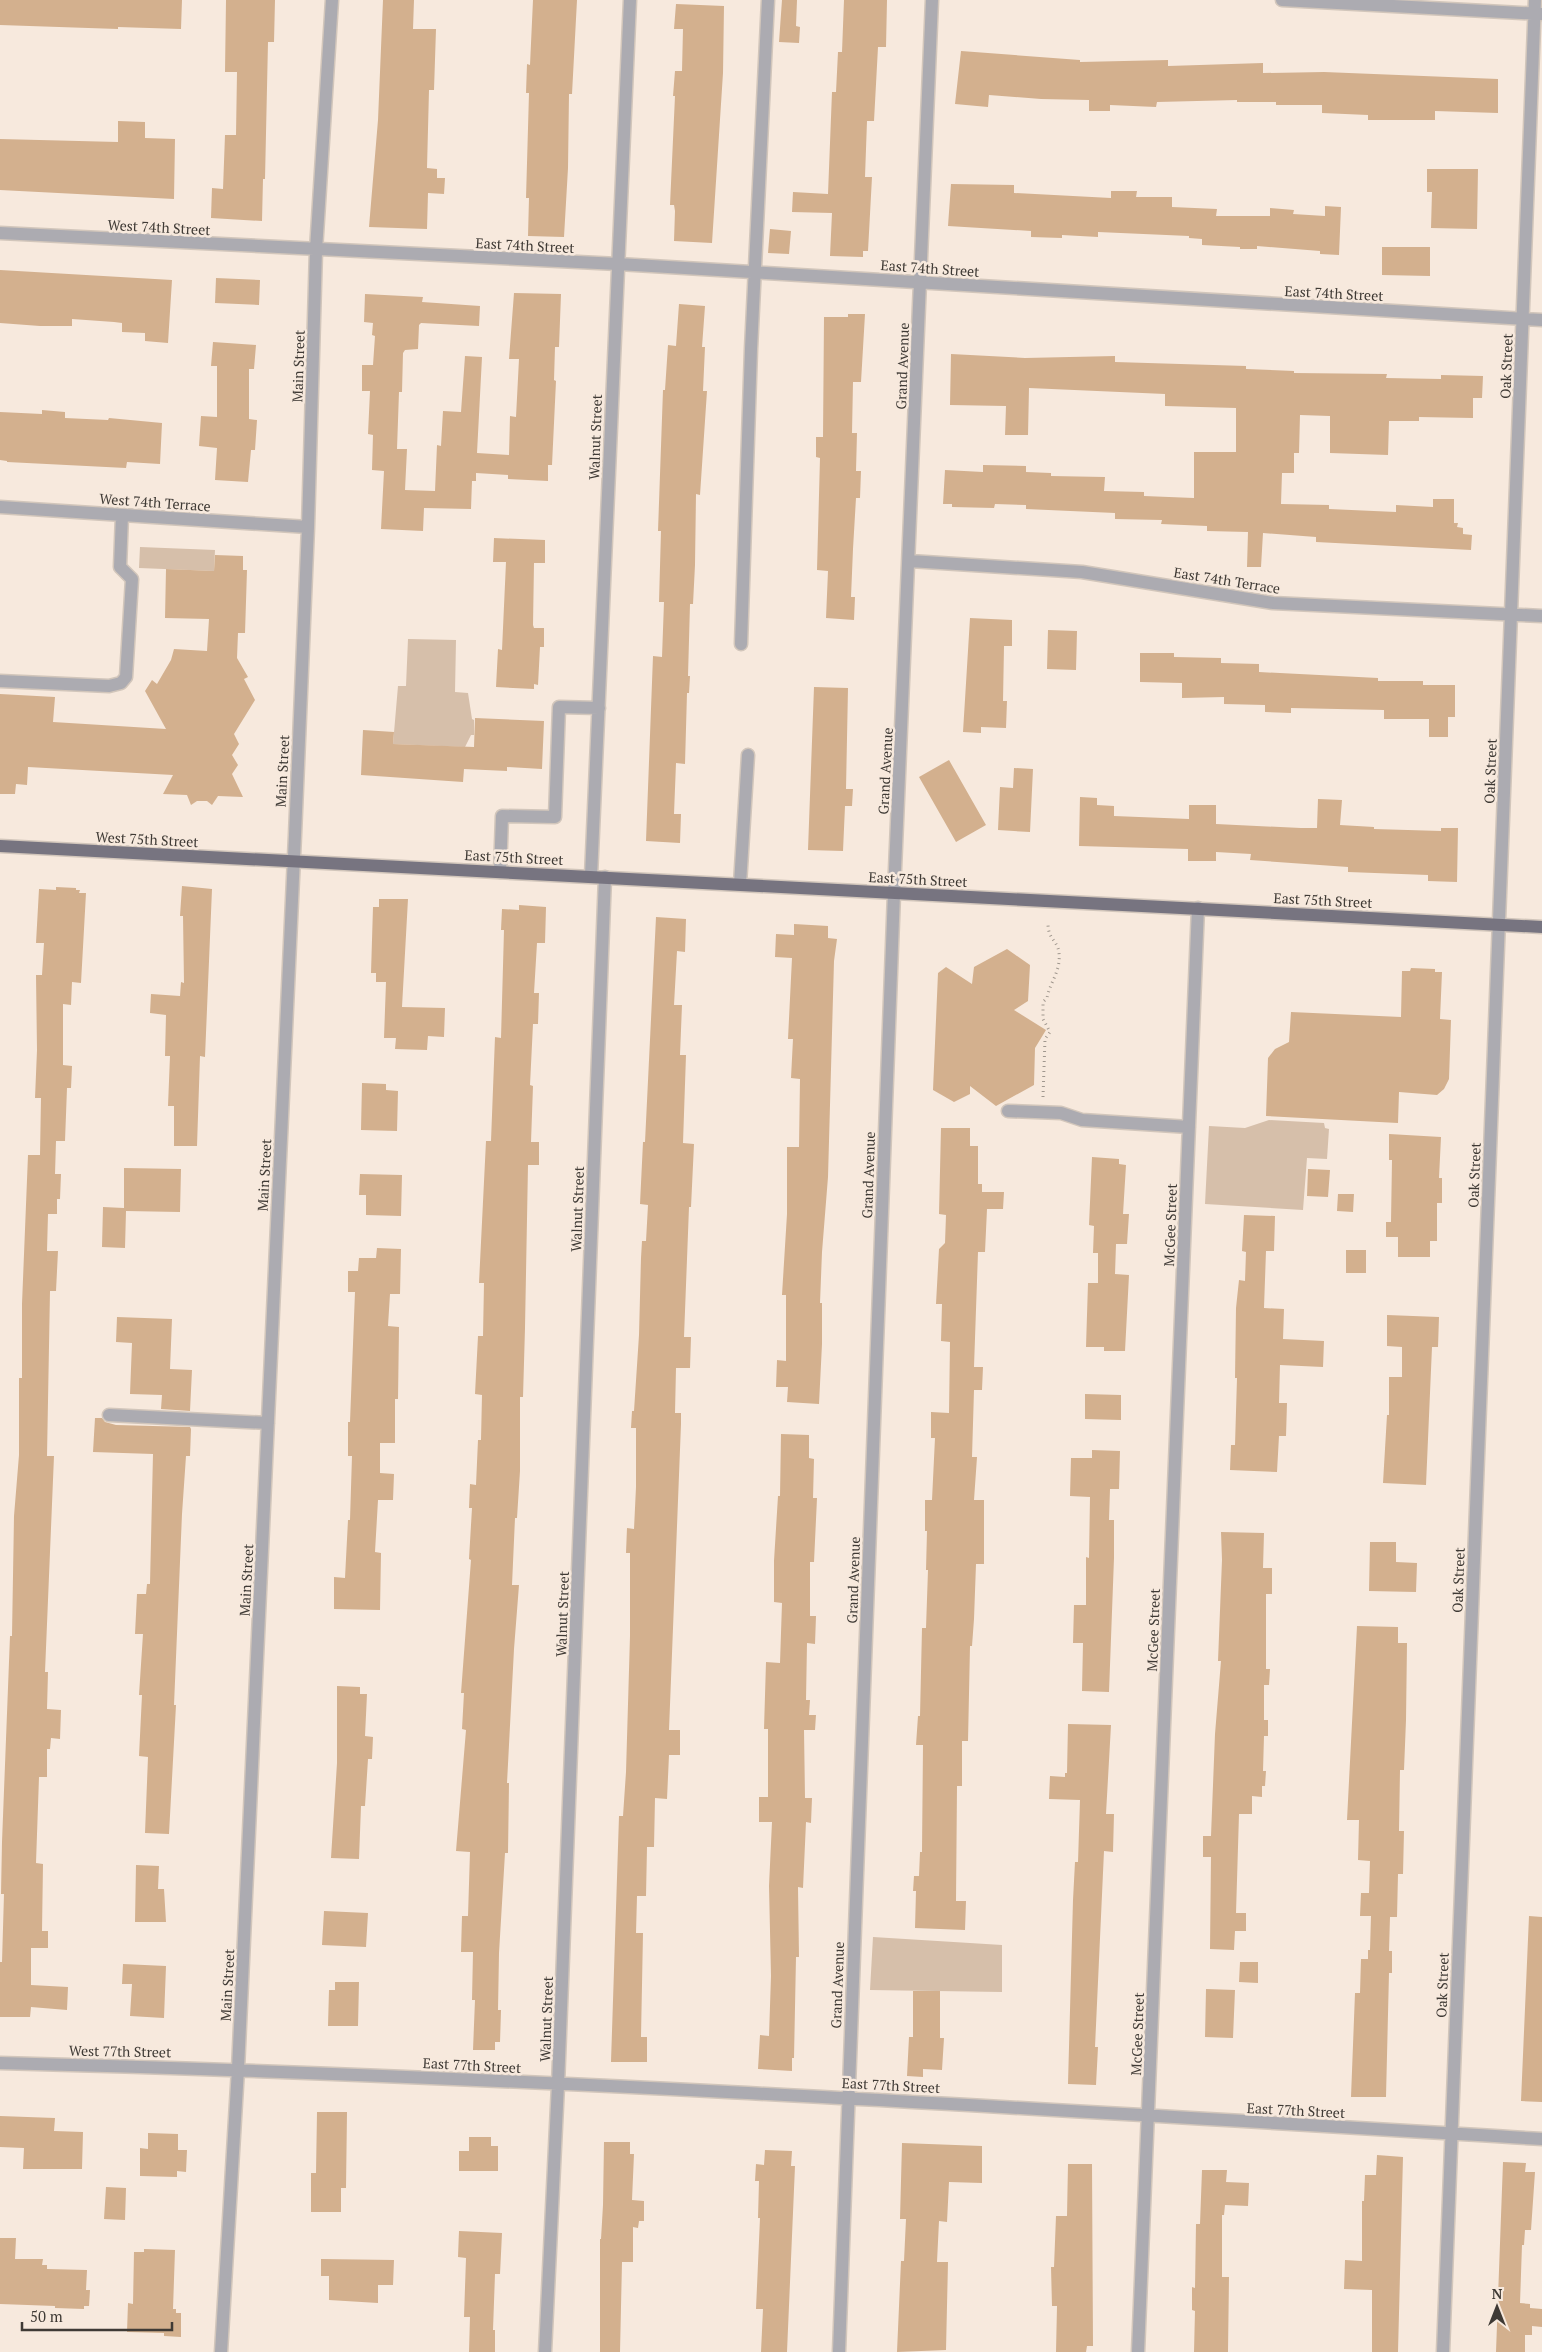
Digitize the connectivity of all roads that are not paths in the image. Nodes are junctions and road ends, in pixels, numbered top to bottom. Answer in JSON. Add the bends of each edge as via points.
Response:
{"nodes":[{"id":1,"x":332,"y":0,"type":"edge"},
{"id":2,"x":630,"y":0,"type":"edge"},
{"id":3,"x":768,"y":0,"type":"edge"},
{"id":4,"x":932,"y":0,"type":"edge"},
{"id":5,"x":1282,"y":0,"type":"edge"},
{"id":6,"x":1535,"y":0,"type":"edge"},
{"id":7,"x":1538,"y":14,"type":"edge"},
{"id":8,"x":0,"y":233,"type":"edge"},
{"id":9,"x":316,"y":250,"type":"junction"},
{"id":10,"x":618,"y":264,"type":"junction"},
{"id":11,"x":757,"y":273,"type":"junction"},
{"id":12,"x":920,"y":282,"type":"junction"},
{"id":13,"x":1523,"y":319,"type":"junction"},
{"id":14,"x":1542,"y":320,"type":"edge"},
{"id":15,"x":0,"y":507,"type":"edge"},
{"id":16,"x":122,"y":515,"type":"junction"},
{"id":17,"x":308,"y":527,"type":"junction"},
{"id":18,"x":910,"y":561,"type":"junction"},
{"id":19,"x":1511,"y":614,"type":"junction"},
{"id":20,"x":1542,"y":616,"type":"edge"},
{"id":21,"x":741,"y":644,"type":"dead end"},
{"id":22,"x":0,"y":681,"type":"edge"},
{"id":23,"x":599,"y":708,"type":"junction"},
{"id":24,"x":748,"y":755,"type":"dead end"},
{"id":25,"x":0,"y":846,"type":"edge"},
{"id":26,"x":293,"y":861,"type":"junction"},
{"id":27,"x":500,"y":872,"type":"junction"},
{"id":28,"x":592,"y":876,"type":"junction"},
{"id":29,"x":605,"y":877,"type":"junction"},
{"id":30,"x":740,"y":884,"type":"junction"},
{"id":31,"x":894,"y":893,"type":"junction"},
{"id":32,"x":1198,"y":908,"type":"junction"},
{"id":33,"x":1499,"y":924,"type":"junction"},
{"id":34,"x":1542,"y":927,"type":"edge"},
{"id":35,"x":1008,"y":1111,"type":"dead end"},
{"id":36,"x":1189,"y":1127,"type":"junction"},
{"id":37,"x":109,"y":1415,"type":"dead end"},
{"id":38,"x":268,"y":1423,"type":"junction"},
{"id":39,"x":0,"y":2063,"type":"edge"},
{"id":40,"x":238,"y":2069,"type":"junction"},
{"id":41,"x":558,"y":2085,"type":"junction"},
{"id":42,"x":848,"y":2097,"type":"junction"},
{"id":43,"x":1148,"y":2116,"type":"junction"},
{"id":44,"x":1452,"y":2133,"type":"junction"},
{"id":45,"x":1542,"y":2139,"type":"edge"},
{"id":46,"x":221,"y":2352,"type":"edge"},
{"id":47,"x":545,"y":2352,"type":"edge"},
{"id":48,"x":839,"y":2352,"type":"edge"},
{"id":49,"x":1138,"y":2352,"type":"edge"},
{"id":50,"x":1443,"y":2352,"type":"edge"}],
"edges":[{"from":1,"to":9,"type":"street","name":"Main Street"},
{"from":2,"to":10,"type":"street","name":"Walnut Street"},
{"from":3,"to":11,"type":"street"},
{"from":4,"to":12,"type":"street","name":"Grand Avenue"},
{"from":5,"to":7,"type":"street"},
{"from":6,"to":7,"type":"street","name":"Oak Street"},
{"from":7,"to":13,"type":"street","name":"Oak Street"},
{"from":8,"to":9,"type":"street","name":"West 74th Street"},
{"from":9,"to":10,"type":"street","name":"East 74th Street"},
{"from":9,"to":17,"type":"street","name":"Main Street"},
{"from":10,"to":11,"type":"street","name":"East 74th Street"},
{"from":10,"to":23,"type":"street","name":"Walnut Street"},
{"from":11,"to":12,"type":"street","name":"East 74th Street"},
{"from":11,"to":21,"type":"street"},
{"from":12,"to":13,"type":"street","name":"East 74th Street"},
{"from":12,"to":18,"type":"street","name":"Grand Avenue"},
{"from":13,"to":14,"type":"street","name":"East 74th Street"},
{"from":13,"to":19,"type":"street","name":"Oak Street"},
{"from":15,"to":16,"type":"street","name":"West 74th Terrace"},
{"from":16,"to":17,"type":"street","name":"West 74th Terrace"},
{"from":16,"to":22,"type":"street","via":[[120,567],[132,579],[126,677],[109,686]]},
{"from":17,"to":26,"type":"street","name":"Main Street"},
{"from":18,"to":19,"type":"street","name":"East 74th Terrace","via":[[1082,572],[1273,603]]},
{"from":18,"to":31,"type":"street","name":"Grand Avenue"},
{"from":19,"to":20,"type":"street","name":"East 74th Terrace"},
{"from":19,"to":33,"type":"street","name":"Oak Street"},
{"from":23,"to":27,"type":"street","via":[[559,707],[555,818],[502,816]]},
{"from":23,"to":28,"type":"street","name":"Walnut Street"},
{"from":24,"to":30,"type":"street"},
{"from":25,"to":26,"type":"main road","name":"West 75th Street"},
{"from":26,"to":27,"type":"main road","name":"East 75th Street"},
{"from":26,"to":38,"type":"street","name":"Main Street"},
{"from":27,"to":28,"type":"main road","name":"East 75th Street"},
{"from":28,"to":29,"type":"main road","name":"East 75th Street"},
{"from":29,"to":30,"type":"main road","name":"East 75th Street"},
{"from":29,"to":41,"type":"street","name":"Walnut Street"},
{"from":30,"to":31,"type":"main road","name":"East 75th Street"},
{"from":31,"to":32,"type":"main road","name":"East 75th Street"},
{"from":31,"to":42,"type":"street","name":"Grand Avenue"},
{"from":32,"to":33,"type":"main road","name":"East 75th Street"},
{"from":32,"to":36,"type":"street","name":"McGee Street"},
{"from":33,"to":34,"type":"main road","name":"East 75th Street"},
{"from":33,"to":44,"type":"street","name":"Oak Street"},
{"from":35,"to":36,"type":"street","via":[[1061,1113],[1082,1120]]},
{"from":36,"to":43,"type":"street","name":"McGee Street"},
{"from":37,"to":38,"type":"street"},
{"from":38,"to":40,"type":"street","name":"Main Street"},
{"from":39,"to":40,"type":"street","name":"West 77th Street"},
{"from":40,"to":41,"type":"street","name":"East 77th Street"},
{"from":40,"to":46,"type":"street","name":"Main Street"},
{"from":41,"to":42,"type":"street","name":"East 77th Street"},
{"from":41,"to":47,"type":"street","name":"Walnut Street"},
{"from":42,"to":43,"type":"street","name":"East 77th Street"},
{"from":42,"to":48,"type":"street","name":"Grand Avenue"},
{"from":43,"to":44,"type":"street","name":"East 77th Street"},
{"from":43,"to":49,"type":"street","name":"McGee Street"},
{"from":44,"to":45,"type":"street","name":"East 77th Street"},
{"from":44,"to":50,"type":"street","name":"Oak Street"}]}
